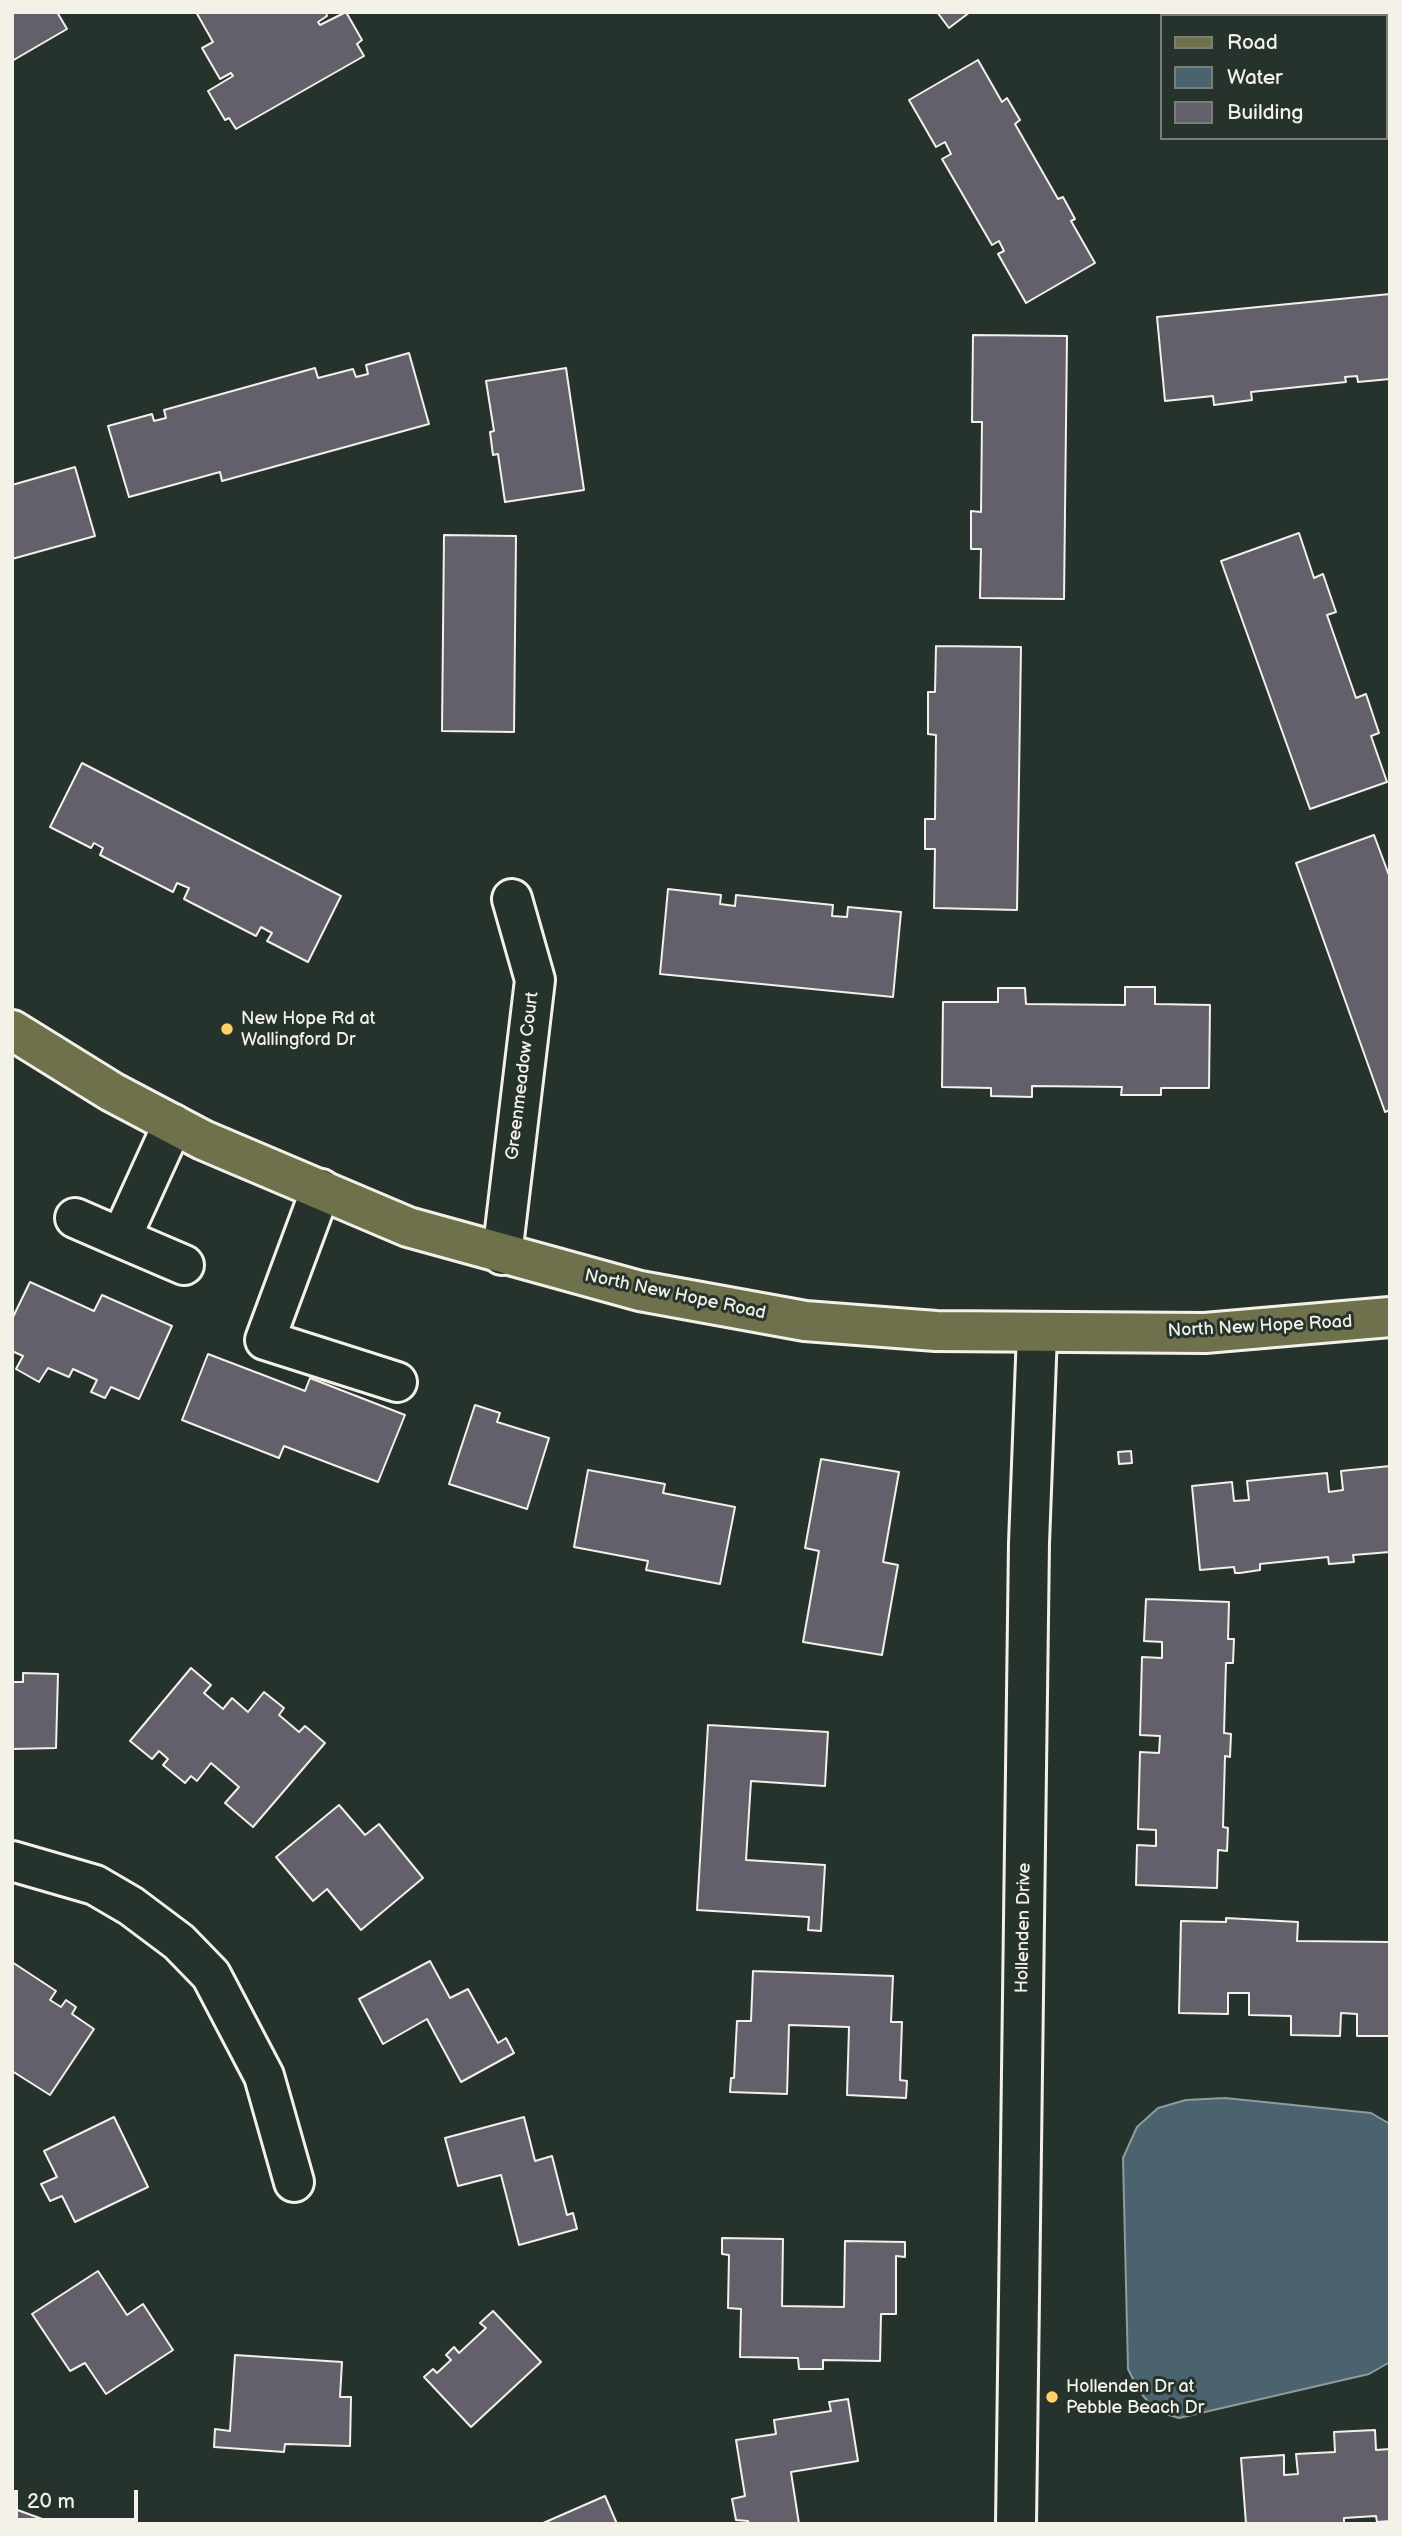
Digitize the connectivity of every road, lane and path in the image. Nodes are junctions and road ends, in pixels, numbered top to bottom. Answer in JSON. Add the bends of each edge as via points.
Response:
{"nodes":[{"id":1,"x":512,"y":899,"type":"dead end"},
{"id":2,"x":12,"y":1030,"type":"edge"},
{"id":3,"x":173,"y":1124,"type":"junction"},
{"id":4,"x":321,"y":1189,"type":"junction"},
{"id":5,"x":75,"y":1218,"type":"dead end"},
{"id":6,"x":121,"y":1238,"type":"junction"},
{"id":7,"x":502,"y":1255,"type":"junction"},
{"id":8,"x":184,"y":1265,"type":"dead end"},
{"id":9,"x":1390,"y":1317,"type":"edge"},
{"id":10,"x":1037,"y":1333,"type":"junction"},
{"id":11,"x":397,"y":1382,"type":"dead end"},
{"id":12,"x":12,"y":1861,"type":"edge"},
{"id":13,"x":294,"y":2182,"type":"dead end"},
{"id":14,"x":1016,"y":2524,"type":"edge"}],
"edges":[{"from":1,"to":7,"type":"street","name":"Greenmeadow Court","via":[[535,980]]},
{"from":2,"to":3,"type":"main road","name":"North New Hope Road"},
{"from":3,"to":4,"type":"main road","name":"North New Hope Road"},
{"from":3,"to":6,"type":"street"},
{"from":4,"to":7,"type":"main road","name":"North New Hope Road","via":[[408,1227]]},
{"from":4,"to":11,"type":"street","via":[[265,1339]]},
{"from":5,"to":6,"type":"street"},
{"from":6,"to":8,"type":"street"},
{"from":7,"to":10,"type":"main road","name":"North New Hope Road","via":[[640,1291],[805,1321]]},
{"from":9,"to":10,"type":"main road","name":"North New Hope Road","via":[[1205,1333]]},
{"from":10,"to":14,"type":"street","name":"Hollenden Drive","via":[[1029,1543]]},
{"from":12,"to":13,"type":"street","via":[[95,1885],[179,1942],[211,1975],[264,2076]]}]}
